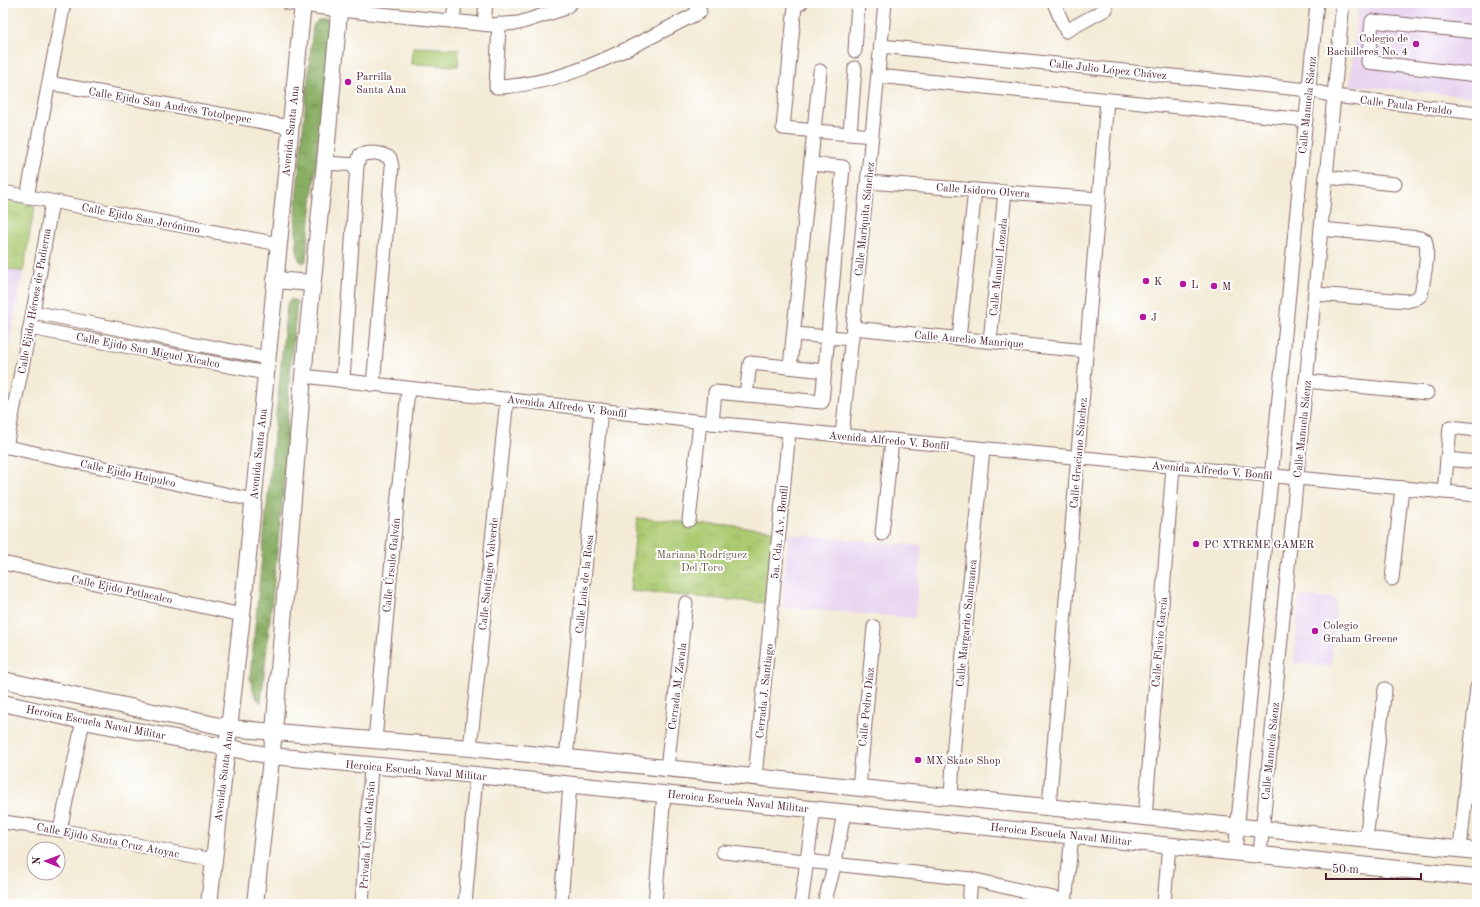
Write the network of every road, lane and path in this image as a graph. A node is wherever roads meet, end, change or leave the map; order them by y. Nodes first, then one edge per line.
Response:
1 (64, 3) edge
2 (455, 3) edge
3 (486, 3) edge
4 (571, 3) edge
5 (695, 3) edge
6 (800, 3) edge
7 (858, 3) edge
8 (885, 3) edge
9 (1054, 3) edge
10 (1105, 3) edge
11 (1317, 3) edge
12 (1343, 3) edge
13 (298, 4) edge
14 (339, 7) edge
15 (453, 21) junction
16 (484, 24) junction
17 (499, 24) junction
18 (1477, 32) edge
19 (881, 46) junction
20 (855, 52) dead end
21 (855, 68) dead end
22 (820, 71) dead end
23 (1477, 75) edge
24 (878, 76) junction
25 (49, 83) junction
26 (1309, 90) junction
27 (1334, 96) junction
28 (1107, 100) junction
29 (1477, 113) edge
30 (1306, 120) junction
31 (290, 127) junction
32 (814, 131) junction
33 (850, 134) junction
34 (872, 136) junction
35 (325, 163) junction
36 (811, 164) junction
37 (357, 165) junction
38 (1326, 178) junction
39 (868, 182) junction
40 (1395, 184) dead end
41 (975, 190) junction
42 (3, 192) edge
43 (1005, 192) junction
44 (27, 197) junction
45 (1098, 199) junction
46 (52, 202) junction
47 (1321, 229) junction
48 (279, 244) junction
49 (275, 280) junction
50 (312, 283) junction
51 (1315, 294) junction
52 (33, 312) junction
53 (30, 328) junction
54 (794, 334) junction
55 (852, 334) junction
56 (828, 337) junction
57 (959, 338) junction
58 (990, 341) junction
59 (1086, 351) junction
60 (267, 366) junction
61 (790, 367) junction
62 (824, 371) junction
63 (303, 376) junction
64 (343, 381) junction
65 (1306, 381) junction
66 (373, 385) junction
67 (408, 390) junction
68 (1427, 393) dead end
69 (746, 395) junction
70 (507, 399) junction
71 (600, 410) junction
72 (706, 423) junction
73 (1477, 430) edge
74 (789, 431) junction
75 (842, 436) junction
76 (892, 440) junction
77 (4, 447) edge
78 (983, 449) junction
79 (1077, 458) junction
80 (1447, 459) junction
81 (1477, 462) edge
82 (1173, 467) junction
83 (1271, 476) junction
84 (1297, 478) junction
85 (1402, 488) junction
86 (1444, 492) junction
87 (1477, 495) edge
88 (254, 500) junction
89 (689, 520) dead end
90 (882, 534) dead end
91 (3, 563) edge
92 (1392, 579) dead end
93 (686, 603) dead end
94 (772, 605) joint
95 (242, 615) junction
96 (874, 627) dead end
97 (3, 680) edge
98 (1477, 687) edge
99 (1385, 689) dead end
100 (3, 703) edge
101 (83, 721) junction
102 (229, 728) junction
103 (274, 732) junction
104 (375, 740) junction
105 (227, 748) junction
106 (470, 748) junction
107 (272, 756) junction
108 (566, 758) junction
109 (371, 766) junction
110 (667, 768) junction
111 (476, 775) junction
112 (755, 777) junction
113 (570, 784) junction
114 (860, 788) junction
115 (664, 794) junction
116 (951, 797) junction
117 (1049, 807) junction
118 (814, 808) junction
119 (844, 812) junction
120 (1145, 817) junction
121 (3, 822) edge
122 (1237, 826) junction
123 (1263, 829) junction
124 (60, 830) junction
125 (1072, 835) junction
126 (1366, 839) junction
127 (1168, 845) junction
128 (1460, 849) junction
129 (1477, 851) edge
130 (723, 852) dead end
131 (1235, 852) junction
132 (1260, 854) junction
133 (213, 860) junction
134 (806, 862) junction
135 (835, 863) junction
136 (1477, 877) edge
137 (971, 879) junction
138 (1065, 902) edge
139 (209, 904) edge
140 (255, 904) edge
141 (362, 904) edge
142 (465, 904) edge
143 (561, 904) edge
144 (655, 904) edge
145 (800, 904) edge
146 (824, 904) edge
147 (969, 904) edge
148 (1164, 904) edge

1 - 25 street
2 - 15 street
3 - 16 street
4 - 17 street
5 - 17 street
6 - 32 street
7 - 20 street
8 - 19 street, Calle Mariquita Sánchez
9 - 10 street
11 - 26 street, Calle Manuela Sáenz
12 - 27 street, Calle Manuela Sáenz
13 - 14 street
13 - 31 main road, Avenida Santa Ana
14 - 15 street
14 - 35 main road
15 - 16 street
16 - 17 street
18 - 23 street
19 - 24 street, Calle Mariquita Sánchez
19 - 26 street, Calle Julio López Chávez
21 - 33 street
22 - 32 street
24 - 28 street
24 - 34 street, Calle Mariquita Sánchez
25 - 31 street, Calle Ejido San Andrés Totolpepec
25 - 44 street
26 - 27 street, Calle Julio López Chávez
26 - 30 street, Calle Manuela Sáenz
27 - 29 street, Calle Paula Peraldo
27 - 38 street, Calle Manuela Sáenz
28 - 30 street
28 - 45 street, Calle Graciano Sánchez
30 - 83 street, Calle Manuela Sáenz
31 - 48 main road, Avenida Santa Ana
32 - 33 street
32 - 36 street
33 - 34 street
34 - 39 street, Calle Mariquita Sánchez
35 - 37 street
35 - 50 main road
36 - 54 street
36 - 56 street
37 - 64 street
37 - 66 street
38 - 40 street
38 - 47 street, Calle Manuela Sáenz
39 - 41 street, Calle Isidoro Olvera
39 - 55 street, Calle Mariquita Sánchez
41 - 43 street, Calle Isidoro Olvera
41 - 57 street
42 - 44 street, Calle Ejido San Jerónimo
43 - 45 street, Calle Isidoro Olvera
43 - 58 street, Calle Manuel Lozada
44 - 46 street, Calle Ejido San Jerónimo
45 - 59 street, Calle Graciano Sánchez
46 - 48 street, Calle Ejido San Jerónimo
46 - 52 street, Calle Ejido Héroes de Padierna
47 - 51 street, Calle Manuela Sáenz
47 - 51 street
48 - 49 main road, Avenida Santa Ana
49 - 50 main road
49 - 60 main road, Avenida Santa Ana
50 - 63 main road
51 - 65 street, Calle Manuela Sáenz
52 - 53 street, Calle Ejido Héroes de Padierna
52 - 60 street, Calle Ejido San Miguel Xicalco
53 - 60 street, Calle Ejido San Miguel Xicalco
53 - 77 street, Calle Ejido Héroes de Padierna
54 - 56 street, Calle Aurelio Manrique
54 - 61 street
55 - 56 street, Calle Aurelio Manrique
55 - 57 street, Calle Aurelio Manrique
55 - 75 street, Calle Mariquita Sánchez
56 - 62 street
57 - 58 street, Calle Aurelio Manrique
58 - 59 street, Calle Aurelio Manrique
59 - 79 street, Calle Graciano Sánchez
60 - 88 main road, Avenida Santa Ana
61 - 62 street
61 - 69 street
62 - 69 street
63 - 64 street, Avenida Alfredo V. Bonfil
63 - 103 main road
64 - 66 street, Avenida Alfredo V. Bonfil
65 - 68 street
65 - 84 street, Calle Manuela Sáenz
66 - 67 street, Avenida Alfredo V. Bonfil
67 - 70 street, Avenida Alfredo V. Bonfil
67 - 104 street, Calle Úrsulo Galván
69 - 72 street
70 - 71 street, Avenida Alfredo V. Bonfil
70 - 106 street, Calle Santiago Valverde
71 - 72 street, Avenida Alfredo V. Bonfil
71 - 108 street, Calle Luis de la Rosa
72 - 74 street, Avenida Alfredo V. Bonfil
72 - 89 street
73 - 80 street
74 - 75 street, Avenida Alfredo V. Bonfil
74 - 94 street, 5a. Cda. A.v. Bonfil
75 - 76 street, Avenida Alfredo V. Bonfil
76 - 78 street, Avenida Alfredo V. Bonfil
76 - 90 street
77 - 88 street, Calle Ejido Huipulco
78 - 79 street, Avenida Alfredo V. Bonfil
78 - 116 street, Calle Margarito Salamanca
79 - 82 street, Avenida Alfredo V. Bonfil
79 - 117 street, Calle Graciano Sánchez
80 - 81 street
80 - 86 street
82 - 83 street, Avenida Alfredo V. Bonfil
82 - 120 street, Calle Flavio García
83 - 84 street, Avenida Alfredo V. Bonfil
83 - 122 street, Calle Manuela Sáenz
84 - 85 street, Avenida Alfredo V. Bonfil
84 - 123 street, Calle Manuela Sáenz
85 - 86 street, Avenida Alfredo V. Bonfil
85 - 92 street
86 - 87 street, Avenida Alfredo V. Bonfil
88 - 95 main road, Avenida Santa Ana
91 - 95 street, Calle Ejido Petlacalco
93 - 110 street, Cerrada M. Zavala
94 - 112 street, Cerrada J. Santiago
95 - 102 main road, Avenida Santa Ana
96 - 114 street, Calle Pedro Díaz
97 - 102 main road, Heroica Escuela Naval Militar
98 - 128 street
99 - 126 street
100 - 101 main road, Heroica Escuela Naval Militar
101 - 105 main road, Heroica Escuela Naval Militar
101 - 124 street
102 - 103 main road, Heroica Escuela Naval Militar
102 - 105 main road, Avenida Santa Ana
103 - 104 main road, Heroica Escuela Naval Militar
103 - 107 main road
104 - 106 main road, Heroica Escuela Naval Militar
105 - 107 main road, Heroica Escuela Naval Militar
105 - 133 main road, Avenida Santa Ana
106 - 108 main road, Heroica Escuela Naval Militar
107 - 109 main road, Heroica Escuela Naval Militar
107 - 140 main road
108 - 110 main road, Heroica Escuela Naval Militar
109 - 111 main road, Heroica Escuela Naval Militar
109 - 141 street, Privada Úrsulo Galván
110 - 112 main road, Heroica Escuela Naval Militar
111 - 113 main road, Heroica Escuela Naval Militar
111 - 142 street
112 - 114 main road, Heroica Escuela Naval Militar
113 - 115 main road, Heroica Escuela Naval Militar
113 - 143 street
114 - 116 main road, Heroica Escuela Naval Militar
115 - 118 main road, Heroica Escuela Naval Militar
115 - 144 street
116 - 117 main road, Heroica Escuela Naval Militar
117 - 120 main road, Heroica Escuela Naval Militar
118 - 119 main road, Heroica Escuela Naval Militar
118 - 134 street
119 - 125 main road, Heroica Escuela Naval Militar
119 - 135 street
120 - 122 main road, Heroica Escuela Naval Militar
121 - 124 street, Calle Ejido Santa Cruz Atoyac
122 - 123 main road, Heroica Escuela Naval Militar
122 - 131 street, Calle Manuela Sáenz
123 - 126 main road, Heroica Escuela Naval Militar
123 - 132 street, Calle Manuela Sáenz
124 - 133 street, Calle Ejido Santa Cruz Atoyac
125 - 127 main road, Heroica Escuela Naval Militar
125 - 138 street
126 - 128 main road, Heroica Escuela Naval Militar
127 - 131 main road, Heroica Escuela Naval Militar
127 - 148 street
128 - 129 main road, Heroica Escuela Naval Militar
130 - 134 street
131 - 132 main road, Heroica Escuela Naval Militar
132 - 136 main road, Heroica Escuela Naval Militar
133 - 139 main road, Avenida Santa Ana
134 - 135 street
134 - 145 street
135 - 137 street
135 - 146 street
137 - 138 street
137 - 147 street

